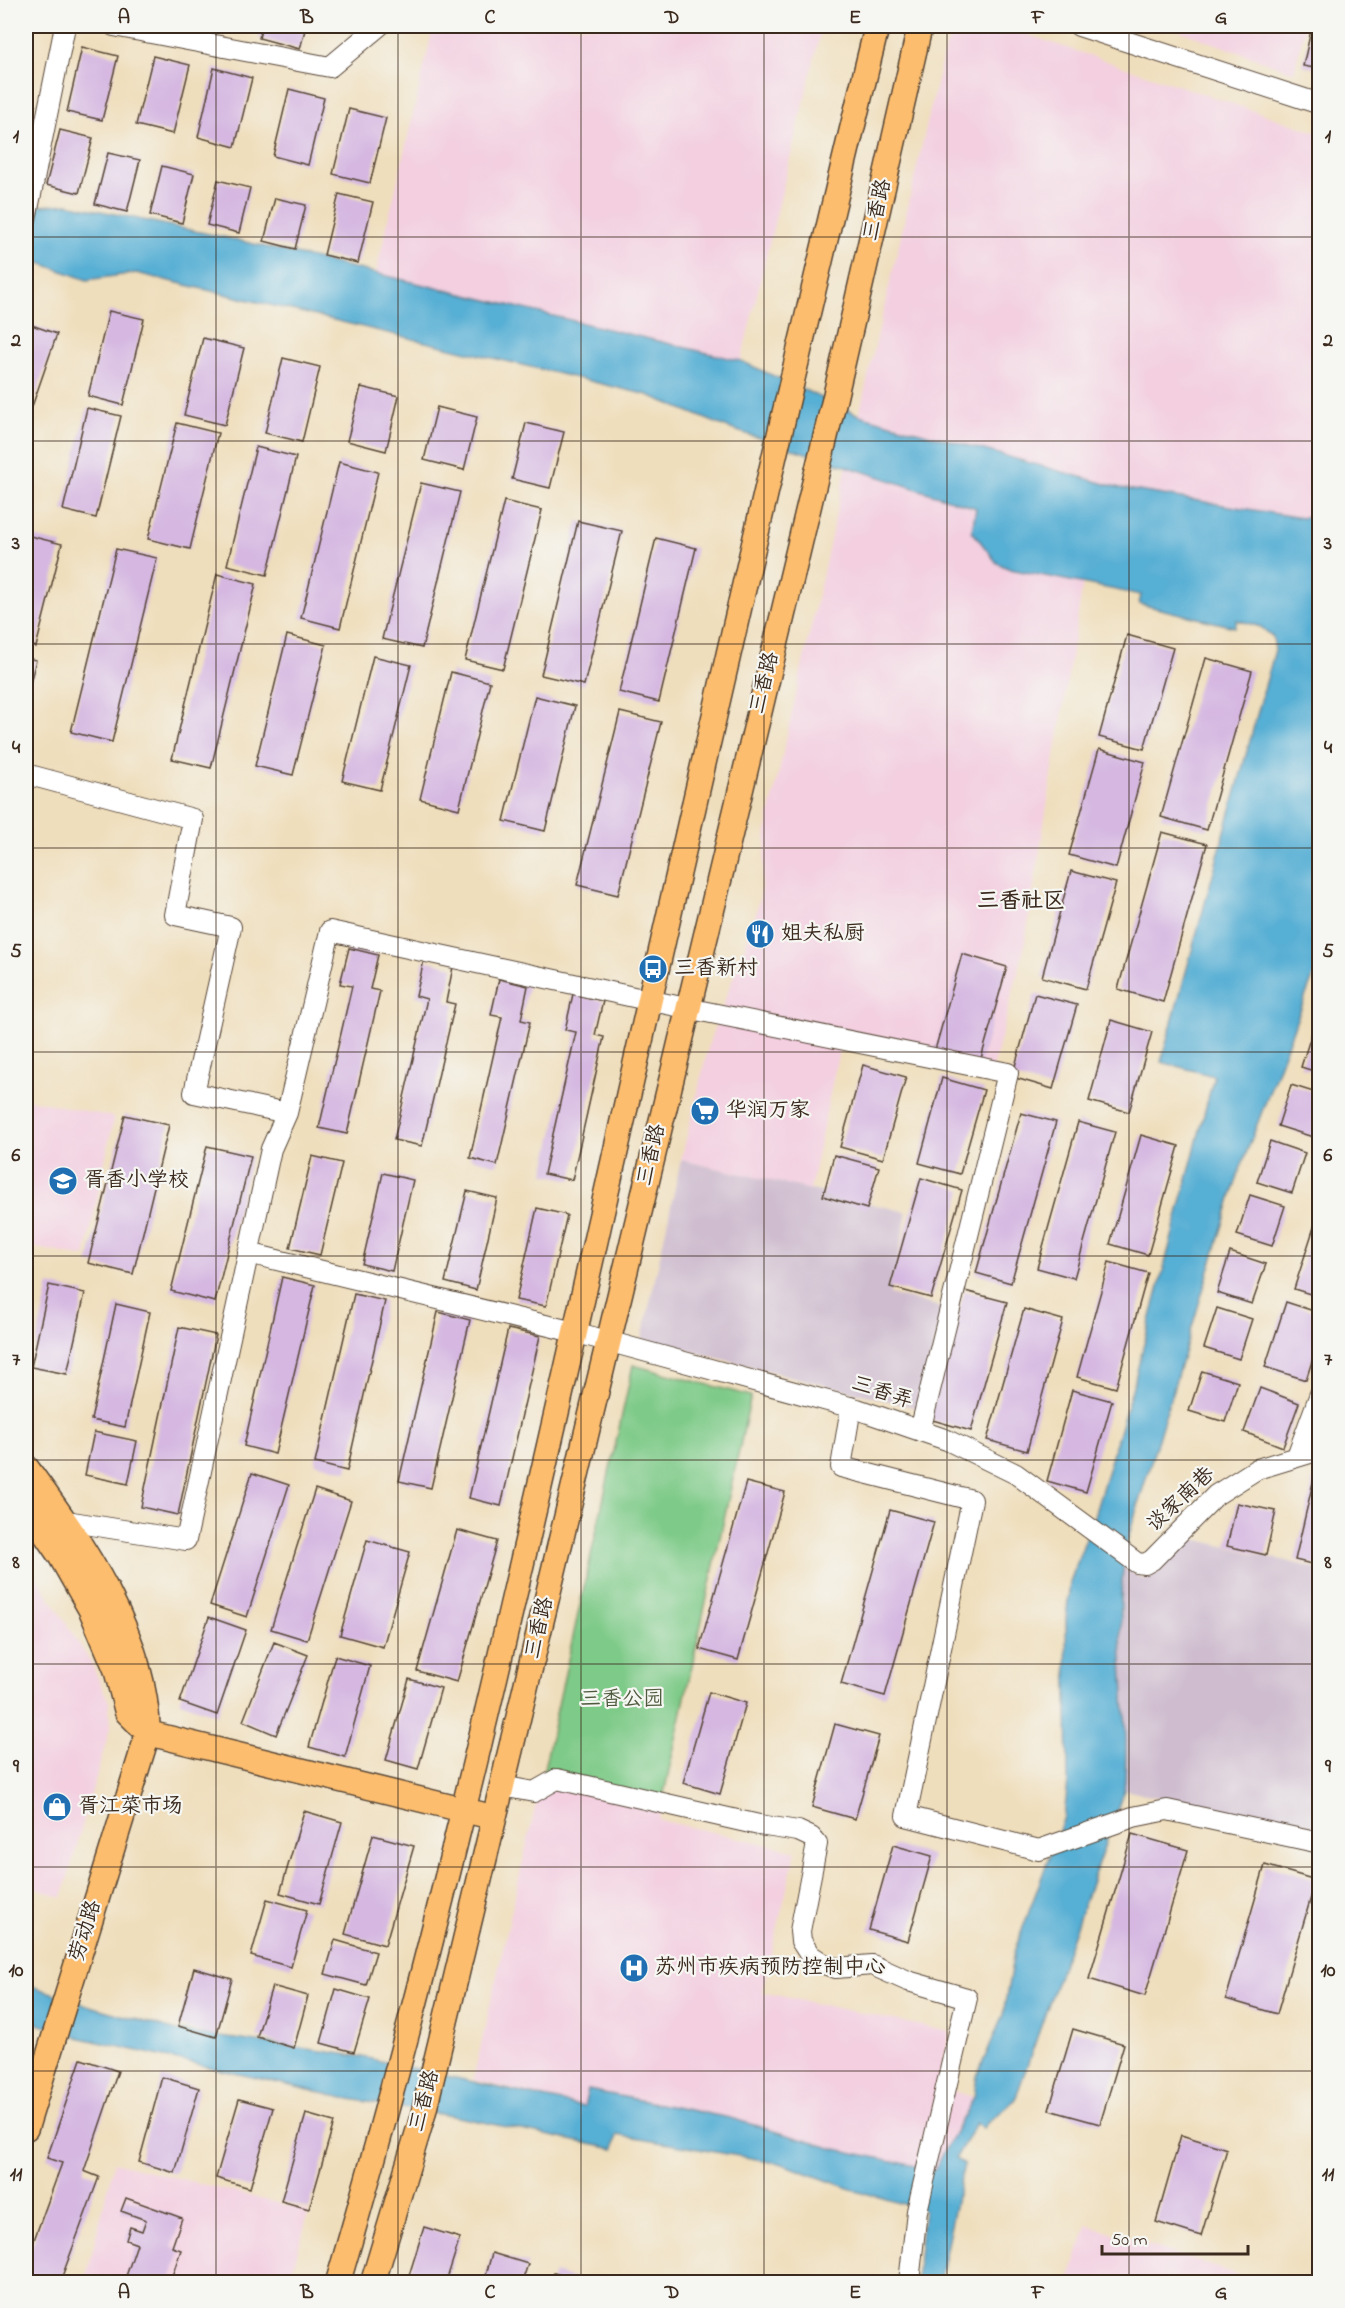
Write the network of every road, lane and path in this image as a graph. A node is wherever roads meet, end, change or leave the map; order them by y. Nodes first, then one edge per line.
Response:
1 (64, 26) edge
2 (114, 26) edge
3 (379, 26) edge
4 (877, 26) edge
5 (920, 26) edge
6 (1079, 26) edge
7 (1320, 104) edge
8 (26, 219) edge
9 (26, 774) edge
10 (652, 1001) junction
11 (687, 1007) junction
12 (287, 1113) junction
13 (248, 1253) junction
14 (574, 1332) junction
15 (608, 1343) junction
16 (1320, 1394) edge
17 (851, 1407) junction
18 (920, 1431) junction
19 (1320, 1450) edge
20 (1297, 1456) junction
21 (26, 1467) edge
22 (26, 1506) edge
23 (66, 1521) junction
24 (1141, 1564) joint
25 (147, 1733) junction
26 (502, 1786) junction
27 (465, 1810) junction
28 (495, 1817) junction
29 (1320, 1843) edge
30 (26, 2128) edge
31 (338, 2283) edge
32 (373, 2283) edge
33 (909, 2283) edge

1 - 8 street
2 - 3 street
4 - 10 main road, 三香路
5 - 11 main road, 三香路
6 - 7 street
9 - 12 street
10 - 11 street
10 - 12 street
10 - 14 main road, 三香路
11 - 15 main road, 三香路
11 - 18 street
12 - 13 street
13 - 14 street, 三香弄
13 - 23 street
14 - 15 street, 三香弄
14 - 27 main road, 三香路
15 - 17 street, 三香弄
15 - 26 main road, 三香路
16 - 20 street
17 - 18 street, 三香弄
17 - 29 street
18 - 24 street, 三香弄
19 - 20 street, 谈家南巷
20 - 24 street, 谈家南巷
21 - 23 main road, 劳动路
22 - 25 main road
23 - 25 main road, 劳动路
25 - 27 main road
25 - 30 main road, 劳动路
26 - 28 main road, 三香路
26 - 33 street
27 - 28 main road
27 - 31 main road, 三香路
28 - 32 main road, 三香路

